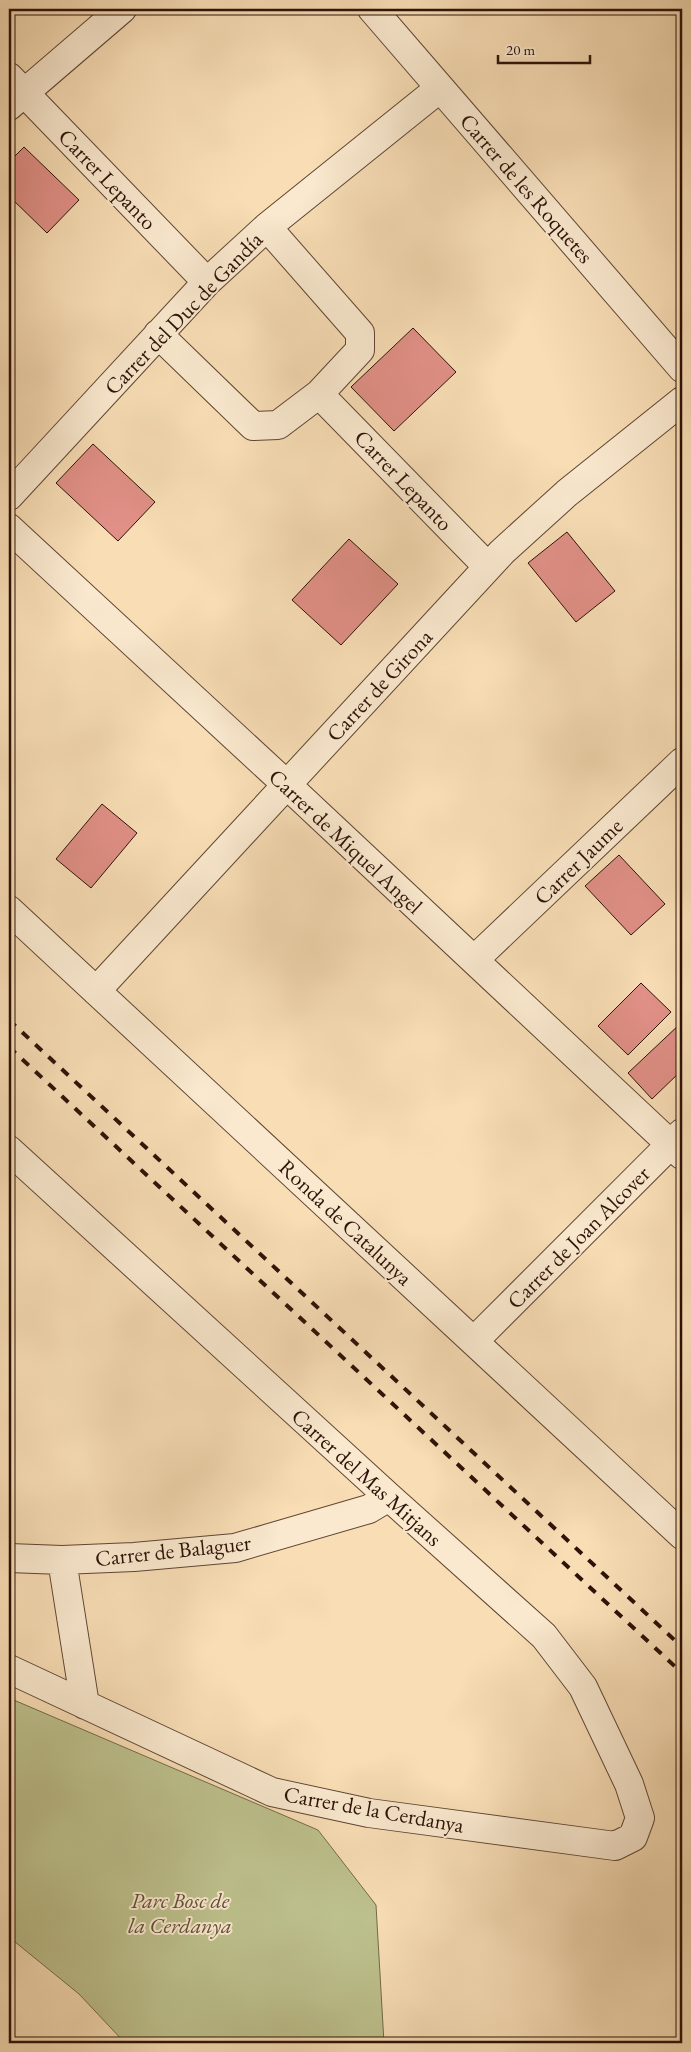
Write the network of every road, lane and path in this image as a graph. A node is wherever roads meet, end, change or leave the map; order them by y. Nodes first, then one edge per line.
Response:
1 (122, 9) edge
2 (372, 9) edge
3 (440, 88) junction
4 (14, 92) edge
5 (266, 227) junction
6 (207, 282) junction
7 (158, 334) junction
8 (682, 368) edge
9 (320, 394) junction
10 (682, 401) edge
11 (9, 496) edge
12 (9, 528) edge
13 (488, 566) junction
14 (682, 762) edge
15 (287, 785) junction
16 (9, 910) edge
17 (474, 960) junction
18 (96, 991) junction
19 (678, 1144) edge
20 (12, 1157) edge
21 (474, 1341) junction
22 (389, 1497) junction
23 (682, 1535) edge
24 (9, 1558) edge
25 (62, 1560) junction
26 (9, 1669) edge
27 (85, 1705) junction
28 (616, 1846) joint

1 - 4 street
2 - 3 street, Carrer de les Roquetes
3 - 5 street, Carrer del Duc de Gandía
3 - 8 street, Carrer de les Roquetes
4 - 6 street, Carrer Lepanto
5 - 6 street, Carrer del Duc de Gandía
5 - 9 street
6 - 7 street, Carrer del Duc de Gandía
7 - 9 street
7 - 11 street, Carrer del Duc de Gandía
9 - 13 street, Carrer Lepanto
10 - 13 street, Carrer de Girona
12 - 15 street, Carrer de Miquel Angel
13 - 15 street, Carrer de Girona
14 - 17 street, Carrer Jaume
15 - 17 street, Carrer de Miquel Angel
15 - 18 street, Carrer de Girona
16 - 18 street, Ronda de Catalunya
17 - 19 street, Carrer de Miquel Angel
18 - 21 street, Ronda de Catalunya
19 - 21 street, Carrer de Joan Alcover
20 - 22 street, Carrer del Mas Mitjans
21 - 23 street, Ronda de Catalunya
22 - 25 street, Carrer de Balaguer
22 - 28 street, Carrer del Mas Mitjans
24 - 25 street, Carrer de Balaguer
25 - 27 street
26 - 27 street, Carrer de la Cerdanya
27 - 28 street, Carrer de la Cerdanya

